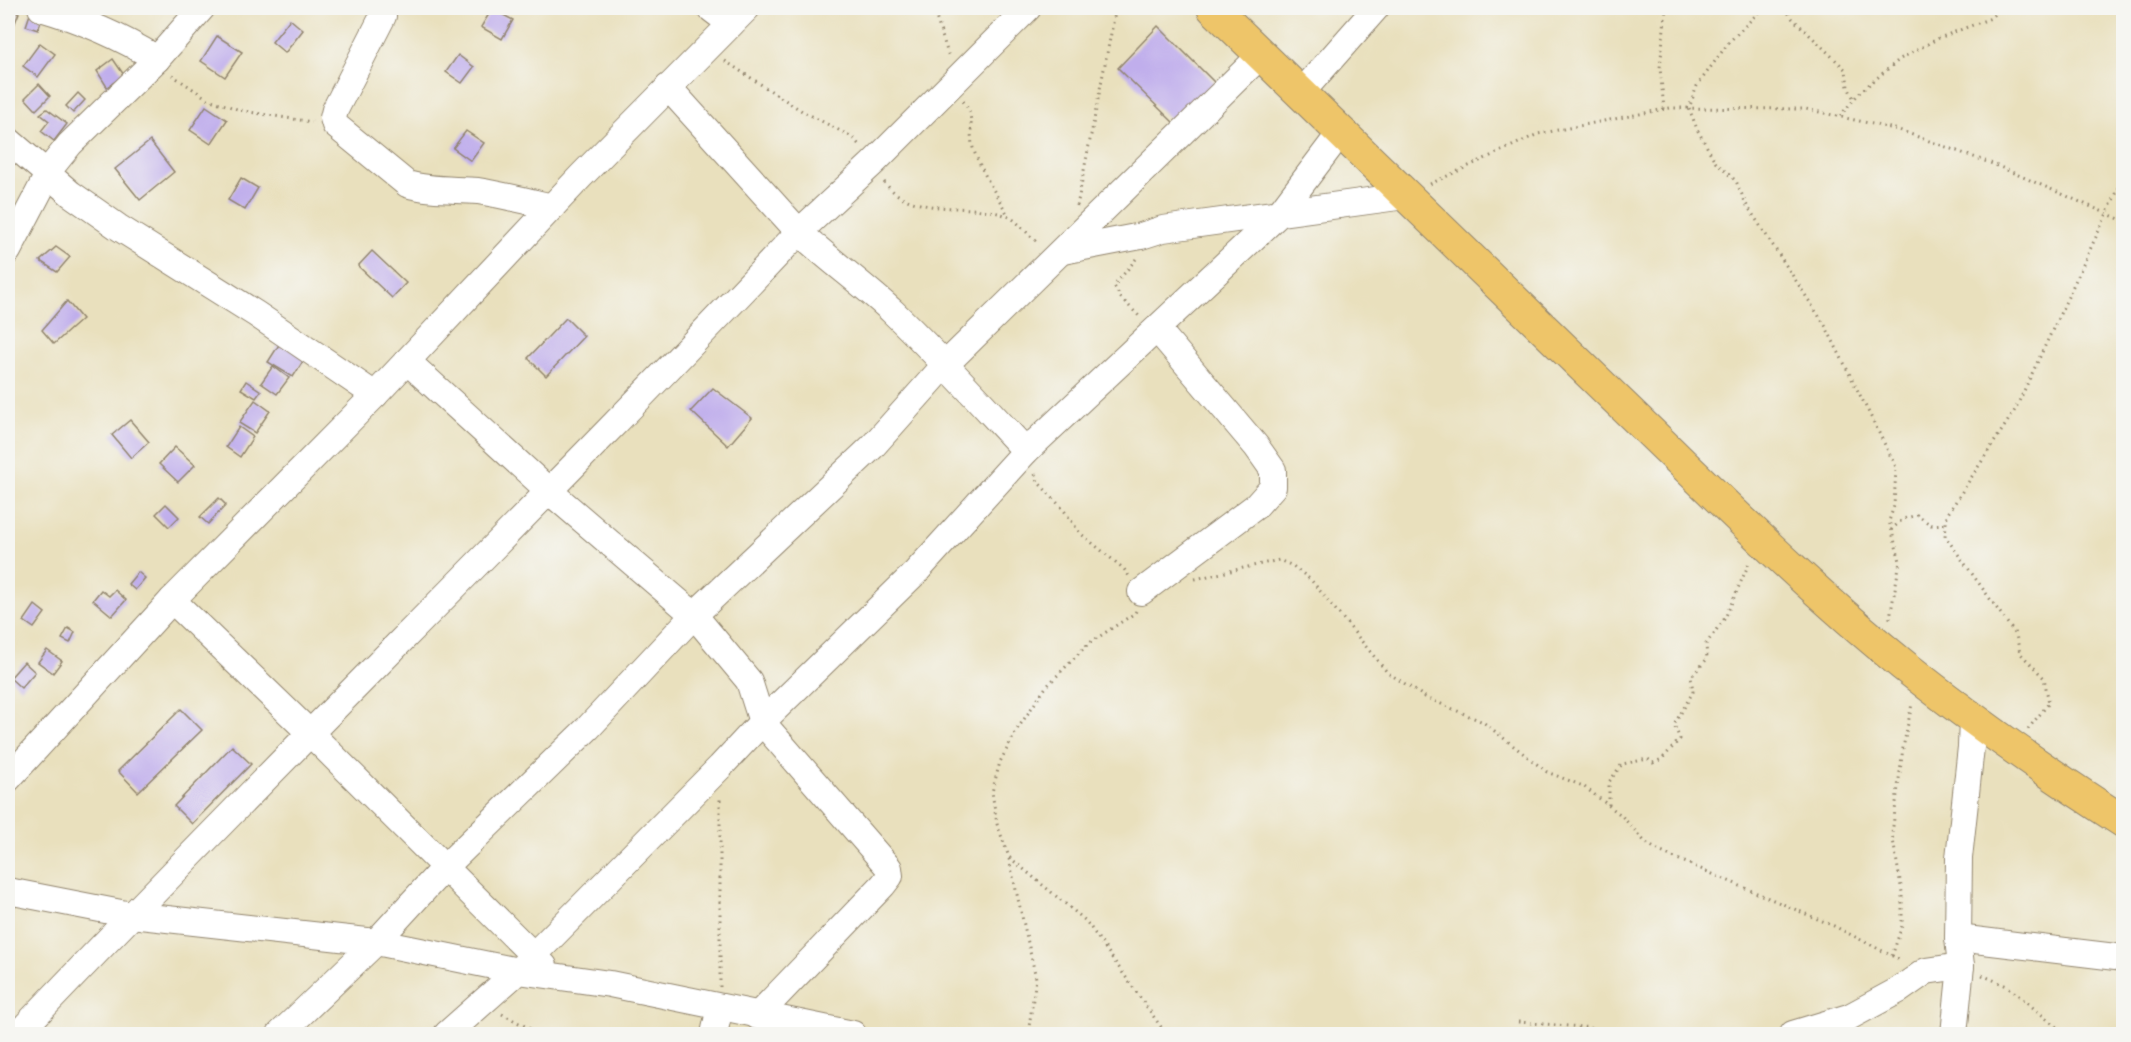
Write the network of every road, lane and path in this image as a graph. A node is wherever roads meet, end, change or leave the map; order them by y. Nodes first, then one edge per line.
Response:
1 (41, 8) edge
2 (202, 8) edge
3 (381, 8) edge
4 (710, 8) edge
5 (933, 8) edge
6 (1028, 8) edge
7 (1116, 8) edge
8 (1213, 8) edge
9 (1376, 8) edge
10 (1666, 8) edge
11 (1763, 8) edge
12 (1785, 8) edge
13 (2000, 8) edge
14 (739, 16) edge
15 (1262, 55) junction
16 (157, 58) junction
17 (961, 76) junction
18 (668, 87) junction
19 (1301, 93) junction
20 (1854, 99) junction
21 (1689, 108) junction
22 (1664, 109) junction
23 (1840, 117) junction
24 (334, 125) junction
25 (1341, 132) junction
26 (8, 140) edge
27 (48, 175) junction
28 (2124, 177) edge
29 (1405, 196) junction
30 (552, 207) junction
31 (2106, 213) junction
32 (1279, 214) junction
33 (1008, 216) dead end
34 (2124, 221) edge
35 (799, 232) junction
36 (1066, 247) junction
37 (8, 251) edge
38 (1139, 255) dead end
39 (1157, 328) junction
40 (407, 361) junction
41 (946, 364) junction
42 (375, 395) junction
43 (1026, 450) junction
44 (549, 491) junction
45 (1946, 524) junction
46 (1891, 530) junction
47 (1760, 537) junction
48 (1187, 581) dead end
49 (1141, 592) junction
50 (172, 600) junction
51 (694, 615) junction
52 (1883, 648) junction
53 (1917, 675) junction
54 (749, 681) junction
55 (796, 691) junction
56 (1972, 717) junction
57 (762, 722) junction
58 (311, 734) junction
59 (2014, 748) junction
60 (720, 767) junction
61 (8, 778) edge
62 (1609, 806) junction
63 (2124, 822) edge
64 (1009, 857) junction
65 (444, 868) junction
66 (8, 891) edge
67 (131, 915) junction
68 (1958, 938) junction
69 (376, 942) junction
70 (1892, 956) junction
71 (2124, 958) edge
72 (525, 963) junction
73 (1961, 966) junction
74 (1926, 971) junction
75 (482, 1004) junction
76 (720, 1006) junction
77 (757, 1016) junction
78 (1518, 1022) dead end
79 (18, 1035) edge
80 (280, 1035) edge
81 (447, 1035) edge
82 (540, 1035) edge
83 (714, 1035) edge
84 (854, 1035) edge
85 (1029, 1035) edge
86 (1166, 1035) edge
87 (1614, 1035) edge
88 (1793, 1035) edge
89 (1954, 1035) edge
90 (2065, 1035) edge

1 - 16 street
2 - 16 street
3 - 24 street
4 - 14 street
5 - 17 path
6 - 17 street
7 - 36 path
8 - 15 main road
9 - 19 street
10 - 22 path
11 - 21 path
12 - 20 path
13 - 20 path
14 - 18 street
15 - 19 main road
15 - 36 street
16 - 24 path
16 - 27 street
17 - 33 path
17 - 35 street
18 - 30 street
18 - 35 street
19 - 25 main road
20 - 23 path
21 - 22 path
21 - 23 path
21 - 46 path
22 - 29 path
23 - 31 path
24 - 30 street
25 - 29 main road
25 - 32 street
26 - 27 street
27 - 37 street
27 - 42 street
28 - 31 path
29 - 32 street
29 - 47 main road
30 - 40 street
31 - 34 path
31 - 45 path
32 - 36 street
32 - 39 street
35 - 41 street
35 - 44 street
36 - 41 street
38 - 39 path
39 - 43 street
39 - 49 street
40 - 42 street
40 - 44 street
41 - 43 street
41 - 51 street
42 - 50 street
43 - 49 path
43 - 55 street
44 - 51 street
44 - 58 street
45 - 46 path
45 - 59 path
46 - 52 path
47 - 52 main road
47 - 62 path
48 - 62 path
49 - 64 path
50 - 58 street
50 - 61 street
51 - 54 street
51 - 65 street
52 - 53 main road
53 - 56 main road
53 - 70 path
54 - 55 street
54 - 57 street
55 - 57 street
56 - 59 main road
56 - 68 street
57 - 60 street
57 - 77 street
58 - 65 street
58 - 67 street
59 - 63 main road
60 - 72 street
60 - 76 path
62 - 70 path
64 - 85 path
64 - 86 path
65 - 69 street
65 - 72 street
66 - 67 street
67 - 69 street
67 - 79 street
68 - 71 street
68 - 73 street
69 - 72 street
69 - 80 street
70 - 74 path
72 - 75 street
72 - 76 street
73 - 74 street
73 - 89 street
73 - 90 path
74 - 88 street
75 - 81 street
75 - 82 path
76 - 77 street
76 - 83 street
77 - 84 street
78 - 87 path

